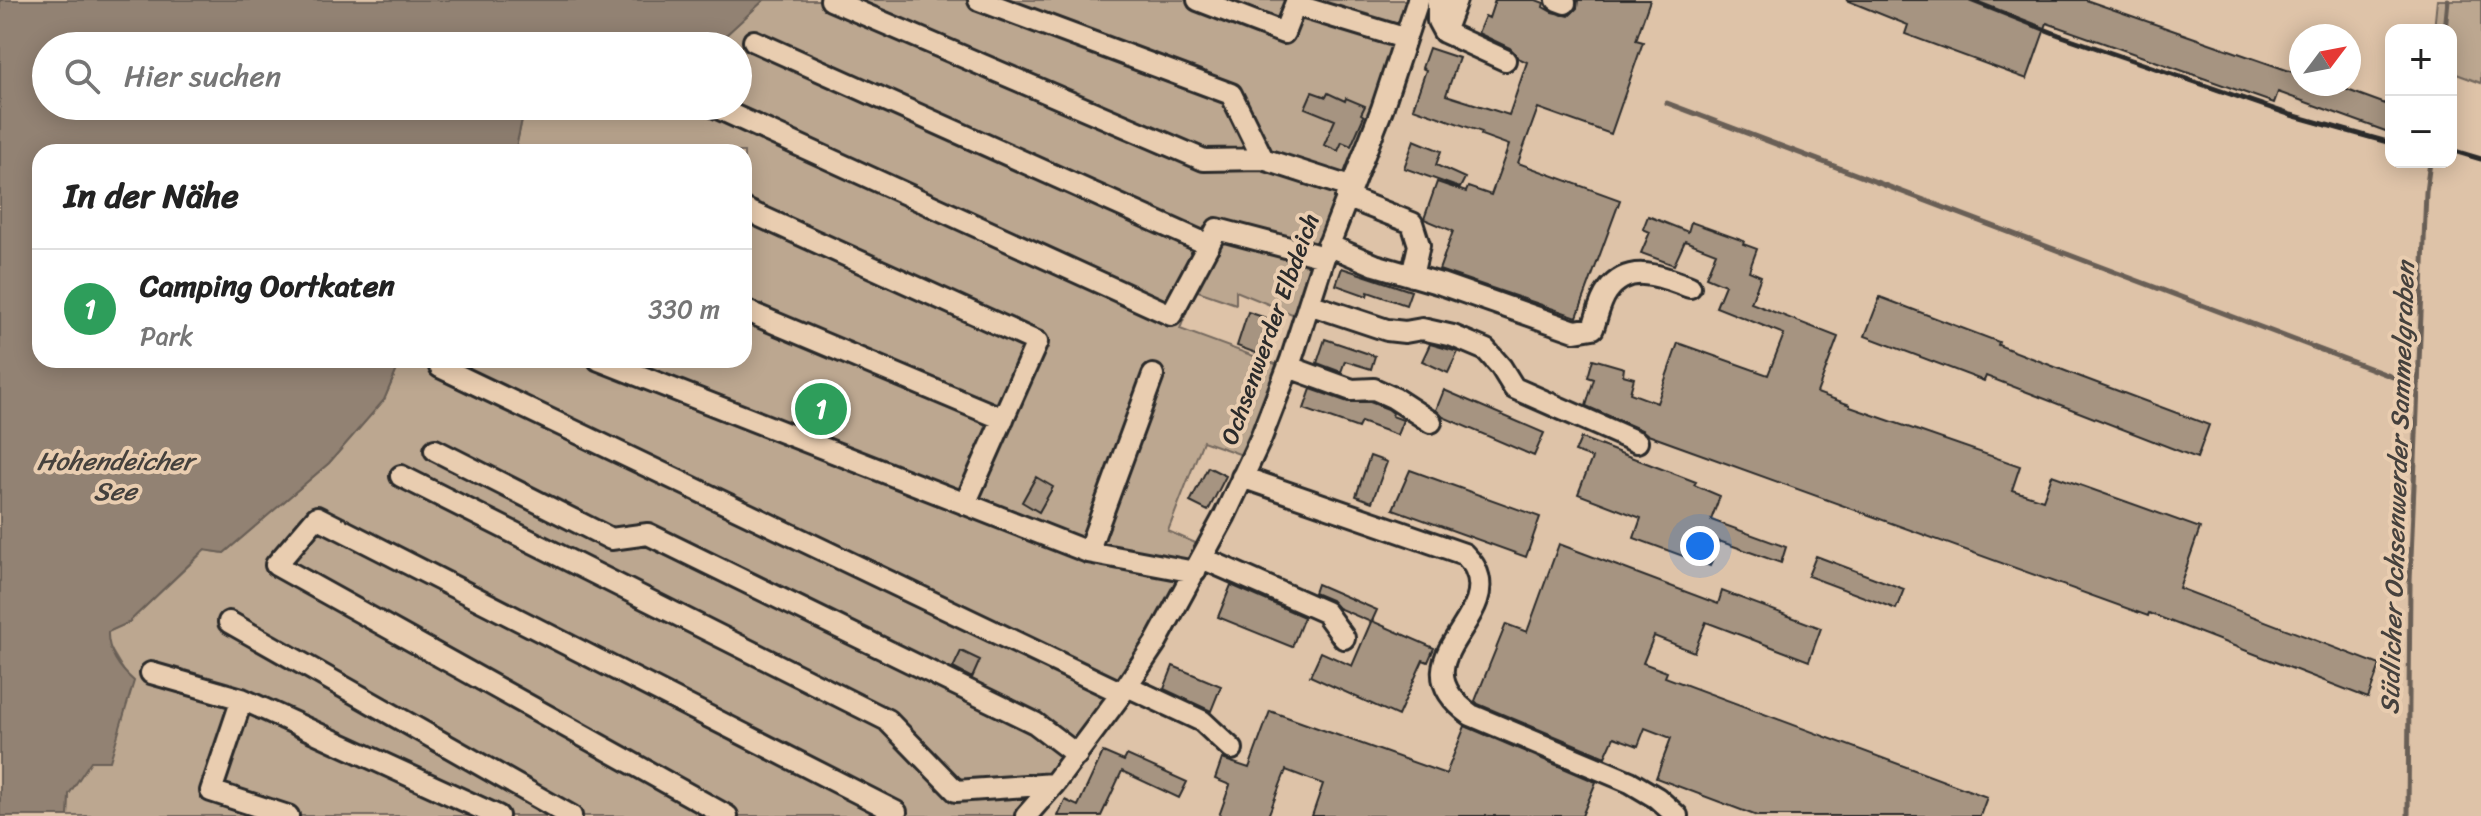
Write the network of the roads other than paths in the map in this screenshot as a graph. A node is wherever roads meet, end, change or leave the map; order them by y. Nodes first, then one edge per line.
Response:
1 (831, 0) edge
2 (979, 0) edge
3 (1198, 0) edge
4 (1418, 0) edge
5 (1438, 0) edge
6 (1456, 0) edge
7 (1296, 2) edge
8 (1444, 32) junction
9 (1404, 38) junction
10 (754, 41) dead end
11 (1505, 60) dead end
12 (744, 120) edge
13 (1263, 159) junction
14 (1348, 192) junction
15 (752, 213) edge
16 (1209, 245) junction
17 (1326, 251) junction
18 (1412, 276) junction
19 (1690, 287) dead end
20 (1309, 304) junction
21 (752, 313) edge
22 (1289, 367) junction
23 (442, 368) edge
24 (619, 368) edge
25 (1153, 375) dead end
26 (1003, 419) junction
27 (1431, 422) dead end
28 (1637, 442) dead end
29 (435, 450) dead end
30 (401, 476) dead end
31 (1242, 477) junction
32 (965, 504) junction
33 (1088, 552) junction
34 (1199, 565) junction
35 (229, 622) dead end
36 (1344, 638) dead end
37 (151, 673) dead end
38 (1125, 690) junction
39 (242, 699) junction
40 (1232, 749) dead end
41 (1077, 755) junction
42 (1054, 784) junction
43 (288, 816) edge
44 (498, 816) edge
45 (571, 816) edge
46 (727, 816) edge
47 (895, 816) edge
48 (1026, 816) edge
49 (1677, 816) edge

1 - 13 street
2 - 13 street
3 - 7 street
4 - 9 street, Ochsenwerder Elbdeich
5 - 8 street
6 - 8 street
7 - 9 street
8 - 11 street
9 - 14 street, Ochsenwerder Elbdeich
10 - 16 street
12 - 16 street
13 - 14 street
14 - 17 street, Ochsenwerder Elbdeich
14 - 18 street
15 - 26 street
16 - 17 street
17 - 18 street
17 - 20 street, Ochsenwerder Elbdeich
18 - 19 street
20 - 22 street, Ochsenwerder Elbdeich
20 - 28 street
21 - 26 street
22 - 27 street
22 - 31 street, Ochsenwerder Elbdeich
23 - 38 street
24 - 32 street
25 - 33 street
26 - 32 street
29 - 41 street
30 - 42 street
31 - 34 street, Ochsenwerder Elbdeich
31 - 49 street
32 - 33 street
33 - 34 street
34 - 36 street
34 - 38 street, Ochsenwerder Elbdeich
35 - 45 street
37 - 39 street
38 - 40 street
38 - 41 street, Ochsenwerder Elbdeich
39 - 43 street
39 - 44 street
41 - 42 street, Ochsenwerder Elbdeich
42 - 48 street, Ochsenwerder Elbdeich
46 - 47 street

